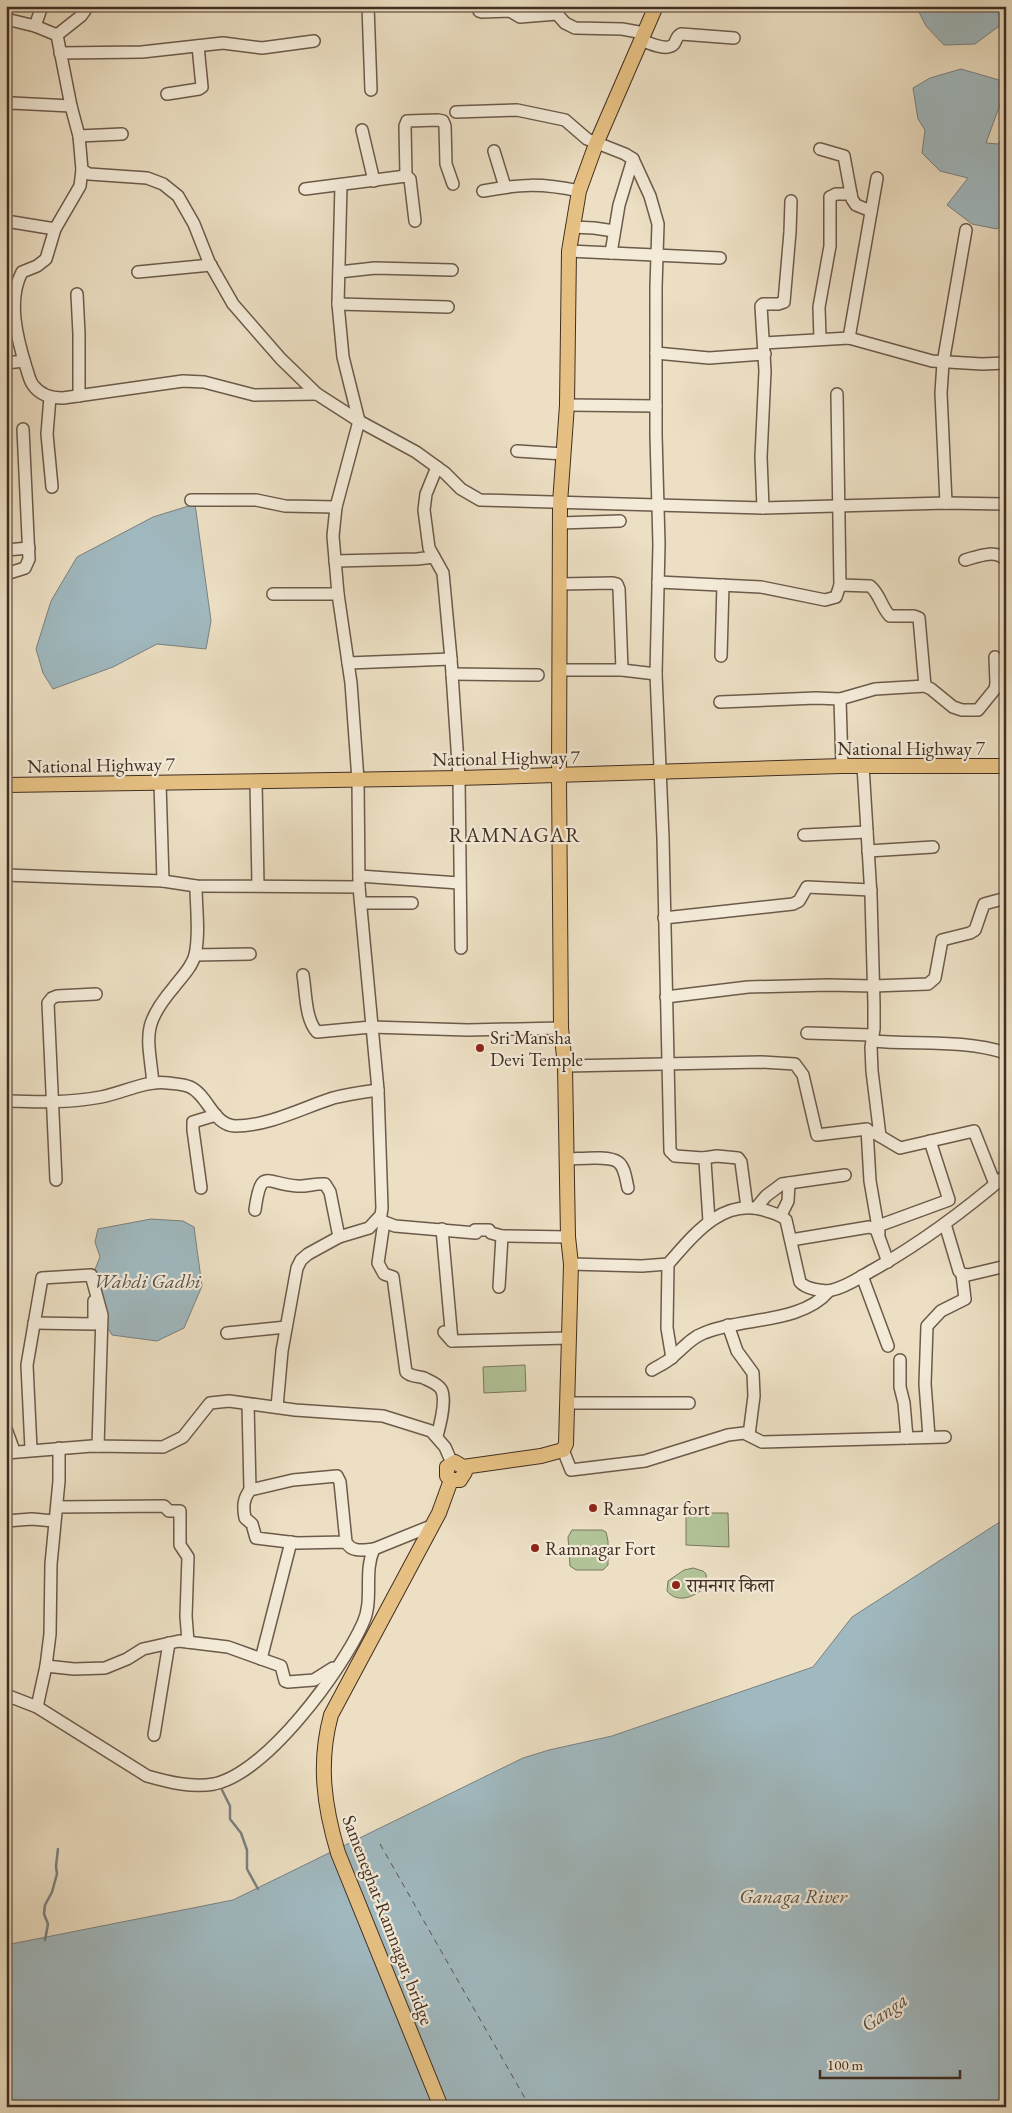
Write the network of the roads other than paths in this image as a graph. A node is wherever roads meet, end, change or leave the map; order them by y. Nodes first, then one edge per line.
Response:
1 (42, 6) edge
2 (88, 6) edge
3 (368, 6) edge
4 (478, 6) edge
5 (656, 6) edge
6 (514, 10) edge
7 (6, 19) edge
8 (35, 26) junction
9 (57, 35) junction
10 (643, 37) junction
11 (734, 38) dead end
12 (314, 41) dead end
13 (198, 46) junction
14 (60, 53) junction
15 (371, 90) dead end
16 (167, 94) dead end
17 (6, 105) edge
18 (71, 106) junction
19 (456, 112) dead end
20 (362, 130) dead end
21 (122, 134) dead end
22 (79, 136) junction
23 (596, 144) junction
24 (820, 149) dead end
25 (494, 151) dead end
26 (633, 159) junction
27 (82, 170) junction
28 (406, 176) junction
29 (877, 178) dead end
30 (374, 181) junction
31 (454, 184) dead end
32 (341, 185) junction
33 (505, 187) junction
34 (304, 189) dead end
35 (483, 191) dead end
36 (579, 191) junction
37 (850, 194) junction
38 (790, 201) dead end
39 (871, 212) junction
40 (6, 221) edge
41 (415, 221) dead end
42 (572, 228) junction
43 (54, 229) junction
44 (966, 230) dead end
45 (614, 231) junction
46 (569, 251) junction
47 (611, 253) junction
48 (658, 256) junction
49 (720, 258) dead end
50 (211, 264) junction
51 (452, 270) dead end
52 (138, 272) dead end
53 (339, 272) junction
54 (77, 294) dead end
55 (338, 304) junction
56 (448, 308) dead end
57 (11, 310) edge
58 (849, 338) junction
59 (820, 339) junction
60 (764, 348) junction
61 (656, 353) junction
62 (24, 361) junction
63 (6, 363) edge
64 (943, 363) junction
65 (1006, 363) edge
66 (317, 394) junction
67 (836, 394) dead end
68 (79, 396) junction
69 (50, 397) junction
70 (568, 405) junction
71 (656, 406) junction
72 (359, 421) junction
73 (23, 429) dead end
74 (517, 451) dead end
75 (564, 454) junction
76 (437, 467) junction
77 (52, 486) dead end
78 (190, 500) dead end
79 (560, 503) junction
80 (946, 503) junction
81 (1006, 504) edge
82 (659, 505) junction
83 (839, 506) junction
84 (336, 507) junction
85 (763, 508) junction
86 (620, 521) dead end
87 (560, 523) junction
88 (29, 548) junction
89 (6, 550) edge
90 (434, 557) junction
91 (965, 560) dead end
92 (1006, 560) edge
93 (335, 561) junction
94 (6, 574) edge
95 (658, 582) junction
96 (560, 584) junction
97 (723, 584) junction
98 (840, 585) junction
99 (274, 594) dead end
100 (338, 594) junction
101 (721, 656) dead end
102 (995, 657) dead end
103 (451, 659) junction
104 (348, 663) junction
105 (560, 670) junction
106 (622, 670) junction
107 (452, 674) junction
108 (656, 674) junction
109 (538, 675) dead end
110 (925, 686) junction
111 (840, 699) junction
112 (720, 702) dead end
113 (842, 766) junction
114 (863, 766) junction
115 (1006, 766) edge
116 (660, 772) junction
117 (559, 776) junction
118 (459, 778) junction
119 (358, 780) junction
120 (256, 782) junction
121 (160, 783) junction
122 (6, 785) edge
123 (867, 832) junction
124 (804, 835) dead end
125 (933, 847) dead end
126 (868, 851) junction
127 (6, 875) edge
128 (163, 881) junction
129 (359, 881) junction
130 (459, 884) junction
131 (258, 885) junction
132 (196, 886) junction
133 (871, 890) junction
134 (1006, 898) edge
135 (361, 903) junction
136 (412, 903) dead end
137 (664, 918) junction
138 (460, 948) dead end
139 (250, 954) dead end
140 (195, 955) junction
141 (303, 975) dead end
142 (873, 986) junction
143 (96, 994) dead end
144 (666, 997) junction
145 (371, 1027) junction
146 (561, 1028) junction
147 (807, 1033) dead end
148 (872, 1038) junction
149 (1006, 1053) edge
150 (667, 1064) junction
151 (565, 1066) junction
152 (153, 1083) junction
153 (378, 1090) junction
154 (6, 1101) edge
155 (54, 1102) junction
156 (216, 1115) junction
157 (867, 1128) junction
158 (880, 1136) junction
159 (930, 1141) junction
160 (703, 1158) junction
161 (567, 1159) junction
162 (845, 1175) dead end
163 (1006, 1175) edge
164 (56, 1180) dead end
165 (789, 1183) junction
166 (995, 1184) junction
167 (201, 1188) dead end
168 (628, 1188) dead end
169 (752, 1208) junction
170 (255, 1210) dead end
171 (781, 1215) junction
172 (381, 1220) junction
173 (709, 1221) junction
174 (945, 1224) junction
175 (442, 1229) junction
176 (878, 1230) junction
177 (502, 1236) junction
178 (339, 1237) junction
179 (568, 1237) junction
180 (791, 1240) junction
181 (888, 1262) junction
182 (571, 1264) junction
183 (668, 1264) junction
184 (1006, 1266) edge
185 (962, 1274) junction
186 (862, 1276) junction
187 (94, 1286) junction
188 (499, 1287) dead end
189 (829, 1291) junction
190 (34, 1323) junction
191 (728, 1325) junction
192 (286, 1327) junction
193 (444, 1332) dead end
194 (227, 1333) dead end
195 (568, 1338) junction
196 (452, 1341) junction
197 (888, 1346) dead end
198 (672, 1358) junction
199 (900, 1360) dead end
200 (652, 1370) dead end
201 (567, 1403) junction
202 (689, 1403) dead end
203 (248, 1404) junction
204 (276, 1407) junction
205 (6, 1429) edge
206 (750, 1435) junction
207 (437, 1436) junction
208 (929, 1437) junction
209 (945, 1437) dead end
210 (907, 1438) junction
211 (98, 1446) junction
212 (59, 1448) junction
213 (31, 1449) junction
214 (563, 1450) junction
215 (10, 1452) edge
216 (458, 1465) junction
217 (250, 1490) junction
218 (57, 1507) junction
219 (6, 1521) edge
220 (54, 1521) junction
221 (431, 1526) junction
222 (291, 1542) junction
223 (346, 1542) junction
224 (374, 1549) junction
225 (188, 1642) junction
226 (168, 1643) junction
227 (261, 1659) junction
228 (340, 1662) junction
229 (46, 1666) junction
230 (6, 1695) edge
231 (37, 1707) junction
232 (154, 1735) dead end
233 (441, 2107) edge

1 - 8 street
2 - 9 street
3 - 15 street
4 - 6 street
5 - 10 main road
6 - 10 street
7 - 8 street
8 - 9 street
9 - 14 street
10 - 11 street
10 - 23 main road
12 - 13 street
13 - 14 street
13 - 16 street
14 - 18 street
17 - 18 street
18 - 22 street
19 - 23 street
20 - 30 street
21 - 22 street
22 - 27 street
23 - 26 street
23 - 36 main road
24 - 37 street
25 - 33 street
26 - 45 street
26 - 48 street
27 - 43 street
27 - 50 street
28 - 30 street
28 - 31 street
28 - 41 street
29 - 39 street
30 - 32 street
32 - 34 street
32 - 53 street
33 - 35 street
33 - 36 street
36 - 42 main road
37 - 39 street
37 - 59 street
38 - 60 street
39 - 58 street
40 - 43 street
42 - 45 street
42 - 46 main road
43 - 57 street
44 - 64 street
45 - 47 street
46 - 47 street
46 - 70 main road
47 - 48 street
48 - 49 street
48 - 61 street
50 - 52 street
50 - 66 street
51 - 53 street
53 - 55 street
54 - 68 street
55 - 56 street
55 - 72 street
57 - 62 street
58 - 59 street
58 - 64 street
59 - 60 street
60 - 61 street
60 - 85 street
61 - 71 street
62 - 63 street
62 - 69 street
64 - 65 street
64 - 80 street
66 - 68 street
66 - 72 street
67 - 83 street
68 - 69 street
69 - 77 street
70 - 71 street
70 - 75 main road
71 - 82 street
72 - 76 street
72 - 84 street
73 - 88 street
74 - 75 street
75 - 79 main road
76 - 79 street
76 - 90 street
78 - 84 street
79 - 82 street
79 - 87 main road
80 - 81 street
80 - 83 street
82 - 85 street
82 - 95 street
83 - 85 street
83 - 98 street
84 - 93 street
86 - 87 street
87 - 96 main road
88 - 89 street
88 - 94 street
90 - 93 street
90 - 103 street
91 - 92 street
93 - 100 street
95 - 97 street
95 - 108 street
96 - 105 main road
96 - 106 street
97 - 98 street
97 - 101 street
98 - 110 street
99 - 100 street
100 - 104 street
102 - 110 street
103 - 104 street
103 - 107 street
104 - 119 street
105 - 106 street
105 - 117 main road
106 - 108 street
107 - 109 street
107 - 118 street
108 - 116 street
110 - 111 street
111 - 112 street
111 - 113 street
113 - 114 main road, National Highway 7
113 - 116 main road, National Highway 7
114 - 115 main road, National Highway 7
114 - 123 street
116 - 117 main road, National Highway 7
116 - 137 street
117 - 118 main road, National Highway 7
117 - 146 main road
118 - 119 main road, National Highway 7
118 - 130 street
119 - 120 main road, National Highway 7
119 - 129 street
120 - 121 main road, National Highway 7
120 - 131 street
121 - 122 main road, National Highway 7
121 - 128 street
123 - 124 street
123 - 126 street
125 - 126 street
126 - 133 street
127 - 128 street
128 - 132 street
129 - 130 street
129 - 131 street
129 - 135 street
130 - 138 street
131 - 132 street
132 - 140 street
133 - 137 street
133 - 142 street
134 - 142 street
135 - 136 street
135 - 145 street
137 - 144 street
139 - 140 street
140 - 152 street
141 - 145 street
142 - 144 street
142 - 148 street
143 - 155 street
144 - 150 street
145 - 146 street
145 - 153 street
146 - 151 main road
147 - 148 street
148 - 149 street
148 - 158 street
150 - 151 street
150 - 157 street
150 - 160 street
151 - 161 main road
152 - 155 street
152 - 156 street
153 - 156 street
153 - 172 street
154 - 155 street
155 - 164 street
156 - 167 street
157 - 158 street
157 - 176 street
158 - 159 street
159 - 166 street
159 - 176 street
160 - 169 street
160 - 173 street
161 - 168 street
161 - 179 main road
162 - 165 street
163 - 166 street
165 - 169 street
165 - 171 street
166 - 174 street
169 - 171 street
169 - 173 street
170 - 178 street
171 - 180 street
172 - 175 street
172 - 178 street
172 - 207 street
173 - 183 street
174 - 181 street
174 - 185 street
175 - 177 street
175 - 196 street
176 - 180 street
176 - 181 street
177 - 179 street
177 - 188 street
178 - 192 street
179 - 182 main road
180 - 189 street
181 - 186 street
182 - 183 street
182 - 195 main road
183 - 198 street
184 - 185 street
185 - 208 street
186 - 189 street
186 - 197 street
187 - 190 street
187 - 190 street
187 - 211 street
189 - 191 street
190 - 213 street
191 - 198 street
191 - 206 street
192 - 194 street
192 - 204 street
193 - 196 street
195 - 196 street
195 - 201 main road
198 - 200 street
199 - 210 street
201 - 202 street
201 - 214 main road
203 - 204 street
203 - 211 street
203 - 217 street
204 - 207 street
205 - 215 street
206 - 210 street
206 - 214 street
207 - 216 street
208 - 209 street
208 - 210 street
211 - 212 street
212 - 213 street
212 - 218 street
213 - 215 street
214 - 216 main road
216 - 221 main road, Sameneghat-Ramnagar, bridge
217 - 222 street
217 - 223 street
218 - 220 street
218 - 225 street
219 - 220 street
220 - 229 street
221 - 224 street
221 - 233 main road, Sameneghat-Ramnagar, bridge
222 - 223 street
222 - 227 street
223 - 224 street
224 - 228 street
225 - 226 street
225 - 227 street
226 - 229 street
226 - 232 street
227 - 228 street
228 - 231 street
229 - 231 street
230 - 231 street

